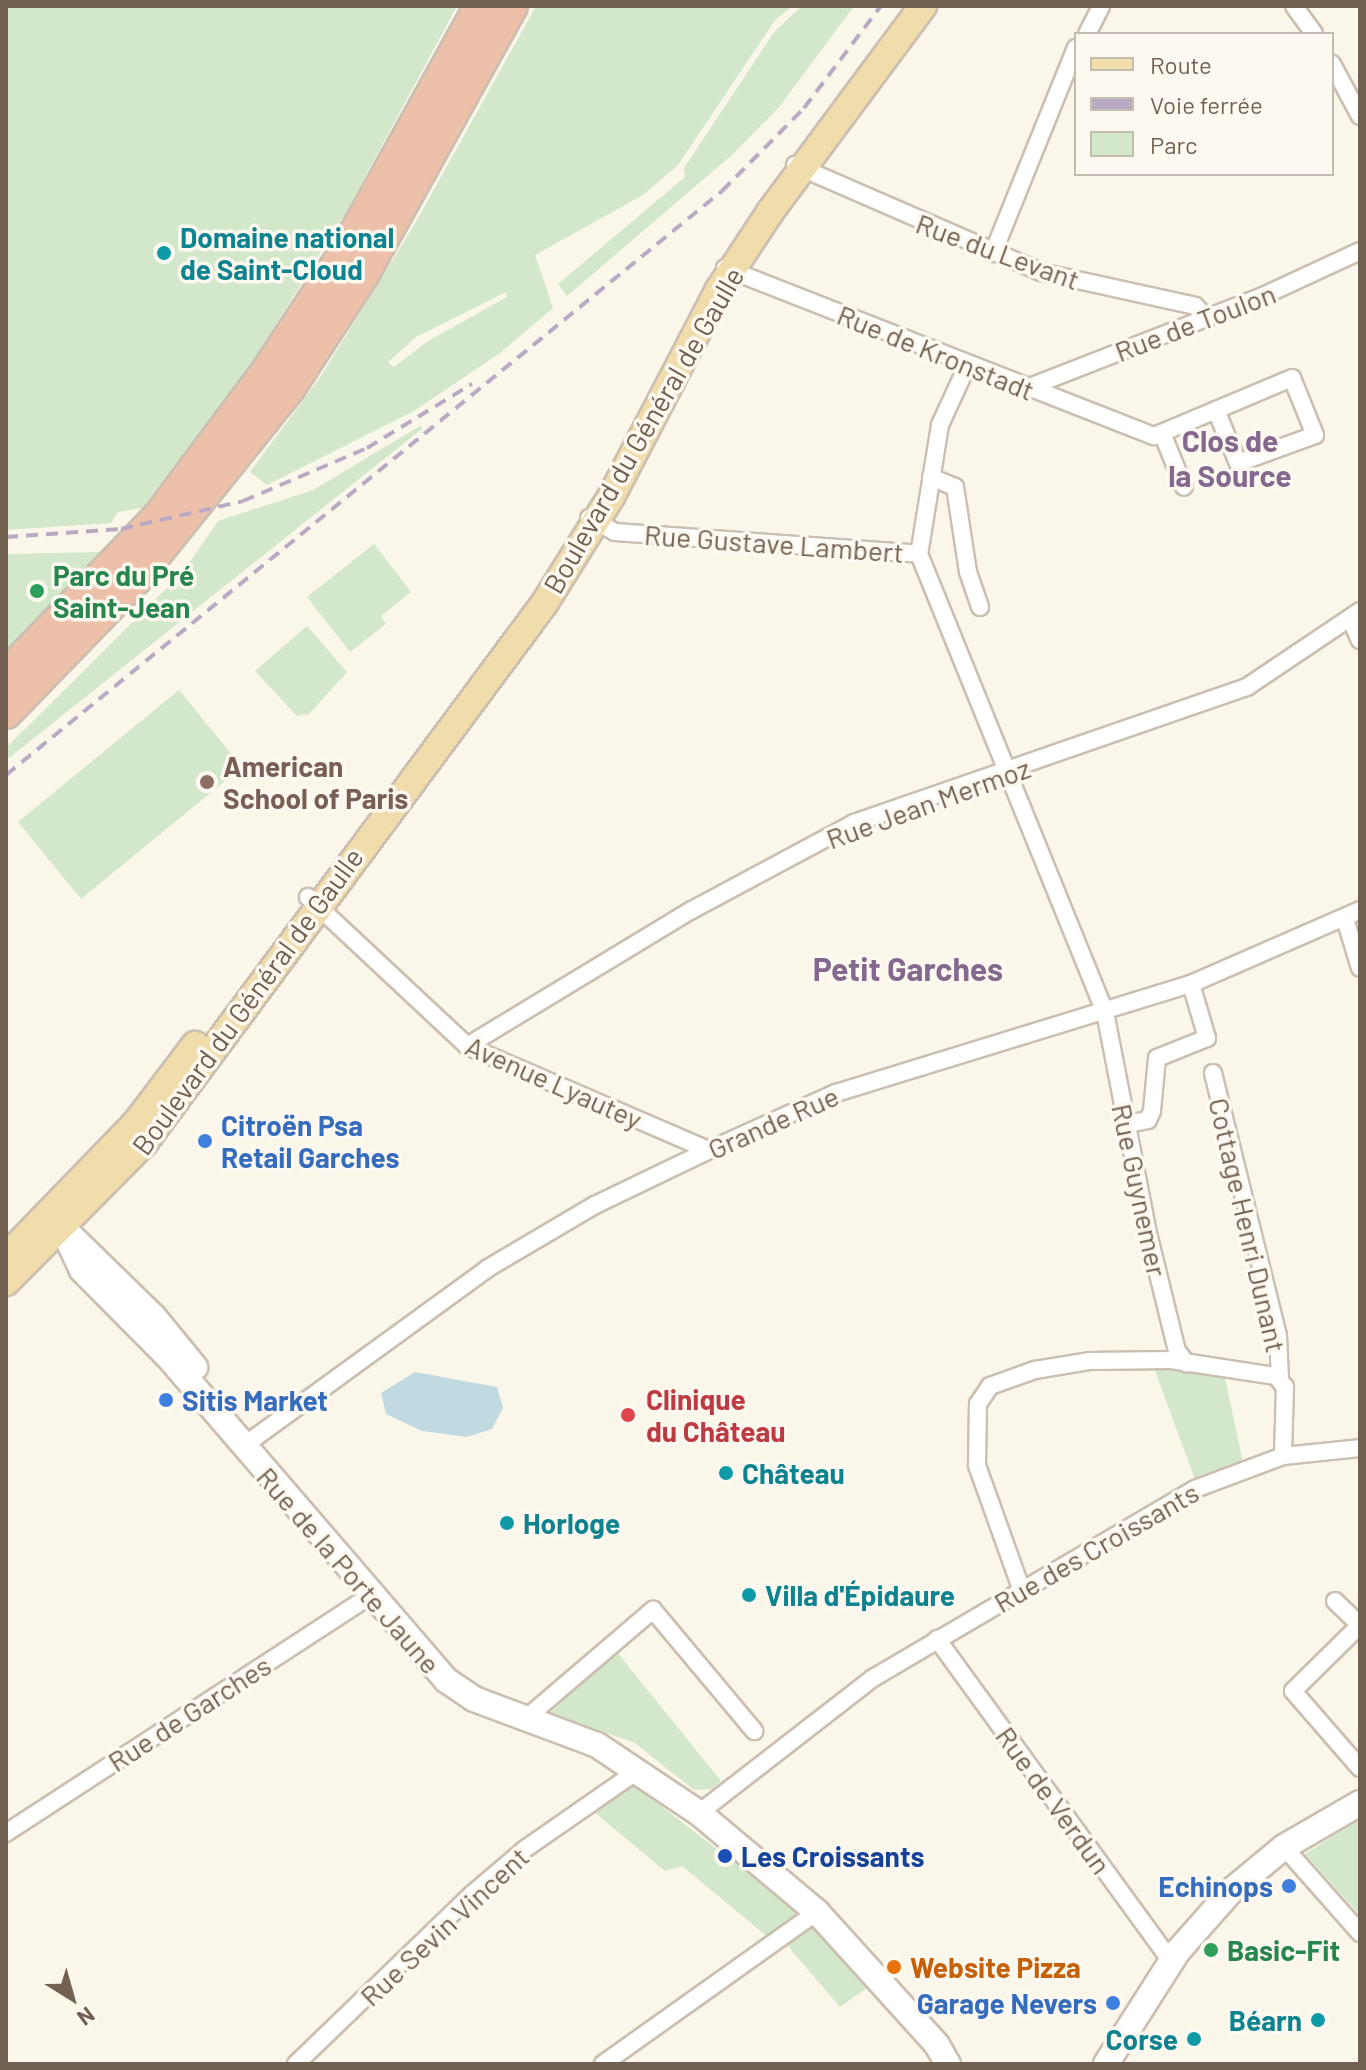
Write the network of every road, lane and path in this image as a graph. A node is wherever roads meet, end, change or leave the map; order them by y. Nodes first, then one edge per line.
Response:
1 (480, 6) edge
2 (512, 6) edge
3 (911, 6) edge
4 (923, 6) edge
5 (1101, 6) edge
6 (1294, 6) edge
7 (1088, 32) edge
8 (1313, 32) edge
9 (1074, 53) edge
10 (1334, 68) edge
11 (1360, 116) edge
12 (798, 166) junction
13 (1360, 251) edge
14 (993, 253) junction
15 (726, 269) junction
16 (1207, 318) junction
17 (968, 364) junction
18 (1027, 388) junction
19 (1216, 410) junction
20 (1158, 435) junction
21 (931, 477) junction
22 (1184, 487) dead end
23 (591, 520) junction
24 (919, 554) junction
25 (980, 607) dead end
26 (1355, 614) edge
27 (1360, 640) edge
28 (6, 675) edge
29 (6, 713) edge
30 (1009, 772) junction
31 (313, 901) junction
32 (1360, 910) edge
33 (1345, 919) junction
34 (1360, 968) edge
35 (1191, 984) junction
36 (1105, 1012) junction
37 (467, 1046) junction
38 (1213, 1073) dead end
39 (1126, 1124) junction
40 (709, 1150) junction
41 (118, 1158) junction
42 (56, 1223) junction
43 (6, 1257) edge
44 (6, 1282) edge
45 (1187, 1364) junction
46 (1280, 1378) junction
47 (237, 1441) junction
48 (1360, 1448) edge
49 (1283, 1456) junction
50 (1022, 1591) junction
51 (373, 1594) junction
52 (1335, 1601) dead end
53 (1360, 1625) edge
54 (937, 1639) junction
55 (524, 1720) junction
56 (754, 1731) dead end
57 (635, 1766) junction
58 (1360, 1768) edge
59 (1360, 1803) edge
60 (699, 1813) junction
61 (6, 1833) edge
62 (1284, 1847) junction
63 (817, 1912) junction
64 (1360, 1933) edge
65 (1171, 1961) junction
66 (927, 2035) junction
67 (296, 2064) edge
68 (603, 2064) edge
69 (937, 2064) edge
70 (948, 2064) edge
71 (1106, 2064) edge

1 - 28 highway
2 - 29 highway
3 - 12 main road, Boulevard du Général de Gaulle
4 - 12 main road, Boulevard du Général de Gaulle
5 - 7 street
6 - 8 street
9 - 14 street
10 - 11 street
12 - 14 street, Rue du Levant
12 - 15 main road, Boulevard du Général de Gaulle
13 - 16 street, Rue de Toulon
14 - 16 street, Rue du Levant
15 - 17 street, Rue de Kronstadt
15 - 23 main road, Boulevard du Général de Gaulle
16 - 18 street, Rue de Toulon
17 - 18 street, Rue de Kronstadt
17 - 21 street
18 - 20 street, Rue de Kronstadt
19 - 19 street
19 - 20 street
20 - 22 street
21 - 24 street
21 - 25 street
23 - 24 street, Rue Gustave Lambert
23 - 31 main road, Boulevard du Général de Gaulle
24 - 30 street, Rue Guynemer
26 - 27 street
26 - 30 street, Rue Jean Mermoz
30 - 36 street, Rue Guynemer
30 - 37 street, Rue Jean Mermoz
31 - 37 street, Avenue Lyautey
31 - 41 main road, Boulevard du Général de Gaulle
32 - 33 street, Grande Rue
33 - 34 street
33 - 35 street, Grande Rue
35 - 36 street, Grande Rue
35 - 39 street
36 - 39 street, Rue Guynemer
36 - 40 street, Grande Rue
37 - 40 street, Avenue Lyautey
38 - 46 street, Cottage Henri Dunant
39 - 45 street, Rue Guynemer
40 - 47 street, Grande Rue
41 - 42 main road, Boulevard du Général de Gaulle
41 - 42 main road, Boulevard du Général de Gaulle
42 - 43 main road
42 - 44 main road
42 - 47 main road, Rue de la Porte Jaune
45 - 46 street
45 - 50 street
46 - 49 street, Cottage Henri Dunant
47 - 51 main road, Rue de la Porte Jaune
48 - 49 street, Rue des Croissants
49 - 50 street, Rue des Croissants
50 - 54 street, Rue des Croissants
51 - 55 main road, Rue de la Porte Jaune
51 - 61 street, Rue de Garches
52 - 53 street
53 - 58 street
54 - 60 street, Rue des Croissants
54 - 65 street, Rue de Verdun
55 - 56 street
55 - 57 main road, Rue de la Porte Jaune
57 - 60 main road, Rue de la Porte Jaune
57 - 67 street, Rue Sevin Vincent
59 - 62 main road
60 - 63 main road, Rue de la Porte Jaune
62 - 64 street
62 - 65 main road
63 - 66 main road, Rue de la Porte Jaune
63 - 68 street
65 - 71 main road
66 - 69 main road, Rue de la Porte Jaune
66 - 70 main road, Rue de la Porte Jaune

